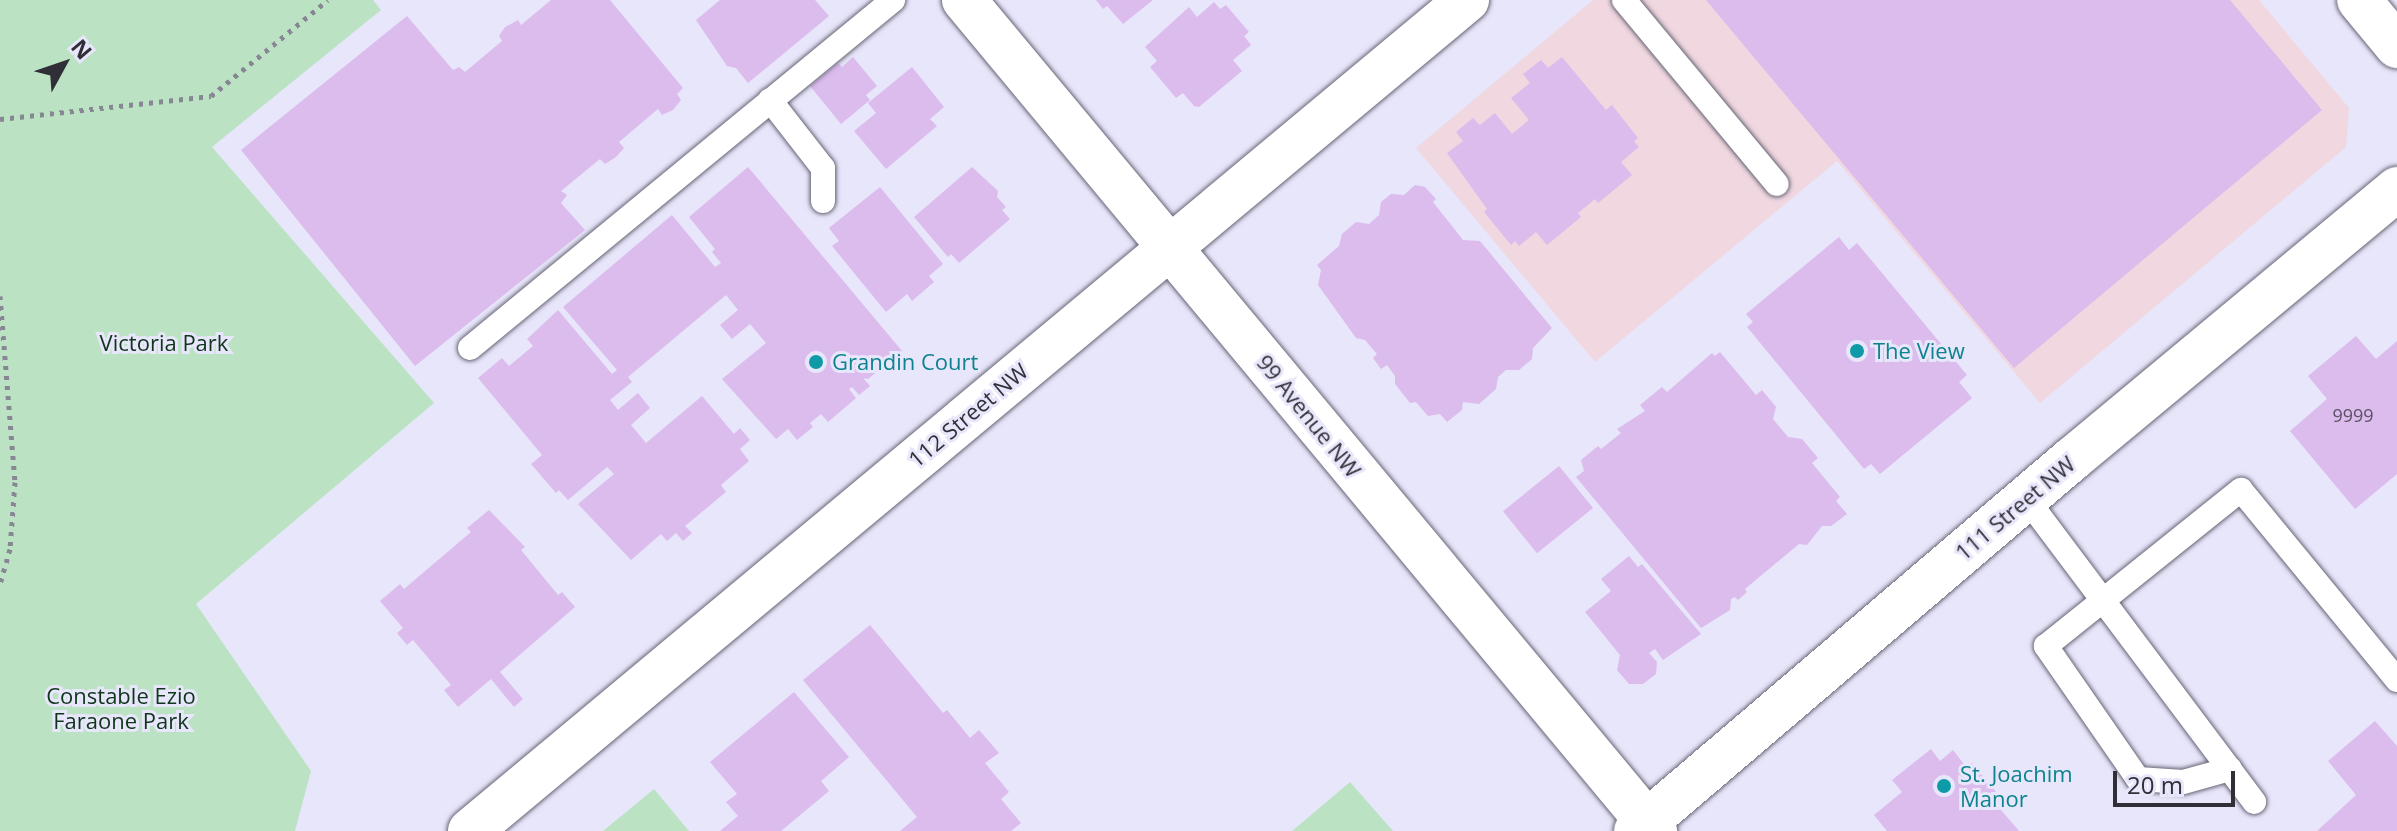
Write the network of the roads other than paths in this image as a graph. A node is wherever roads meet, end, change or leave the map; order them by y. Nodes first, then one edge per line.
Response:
1 (893, 0) edge
2 (964, 0) edge
3 (1467, 0) edge
4 (1624, 0) edge
5 (2359, 0) edge
6 (2397, 46) edge
7 (770, 100) junction
8 (1777, 184) dead end
9 (2397, 189) edge
10 (823, 201) dead end
11 (1170, 246) junction
12 (470, 348) dead end
13 (2026, 498) junction
14 (2106, 602) junction
15 (2397, 680) edge
16 (2230, 769) junction
17 (2254, 802) dead end
18 (1646, 828) edge
19 (470, 831) edge

1 - 7 lane
2 - 11 street, 99 Avenue NW
3 - 11 street, 112 Street NW
4 - 8 lane
5 - 6 street
7 - 10 lane
7 - 12 lane
9 - 13 street, 111 Street NW
11 - 18 street, 99 Avenue NW
11 - 19 street, 112 Street NW
13 - 14 lane
13 - 18 street, 111 Street NW
14 - 15 lane
14 - 16 lane
14 - 16 lane
16 - 17 lane

